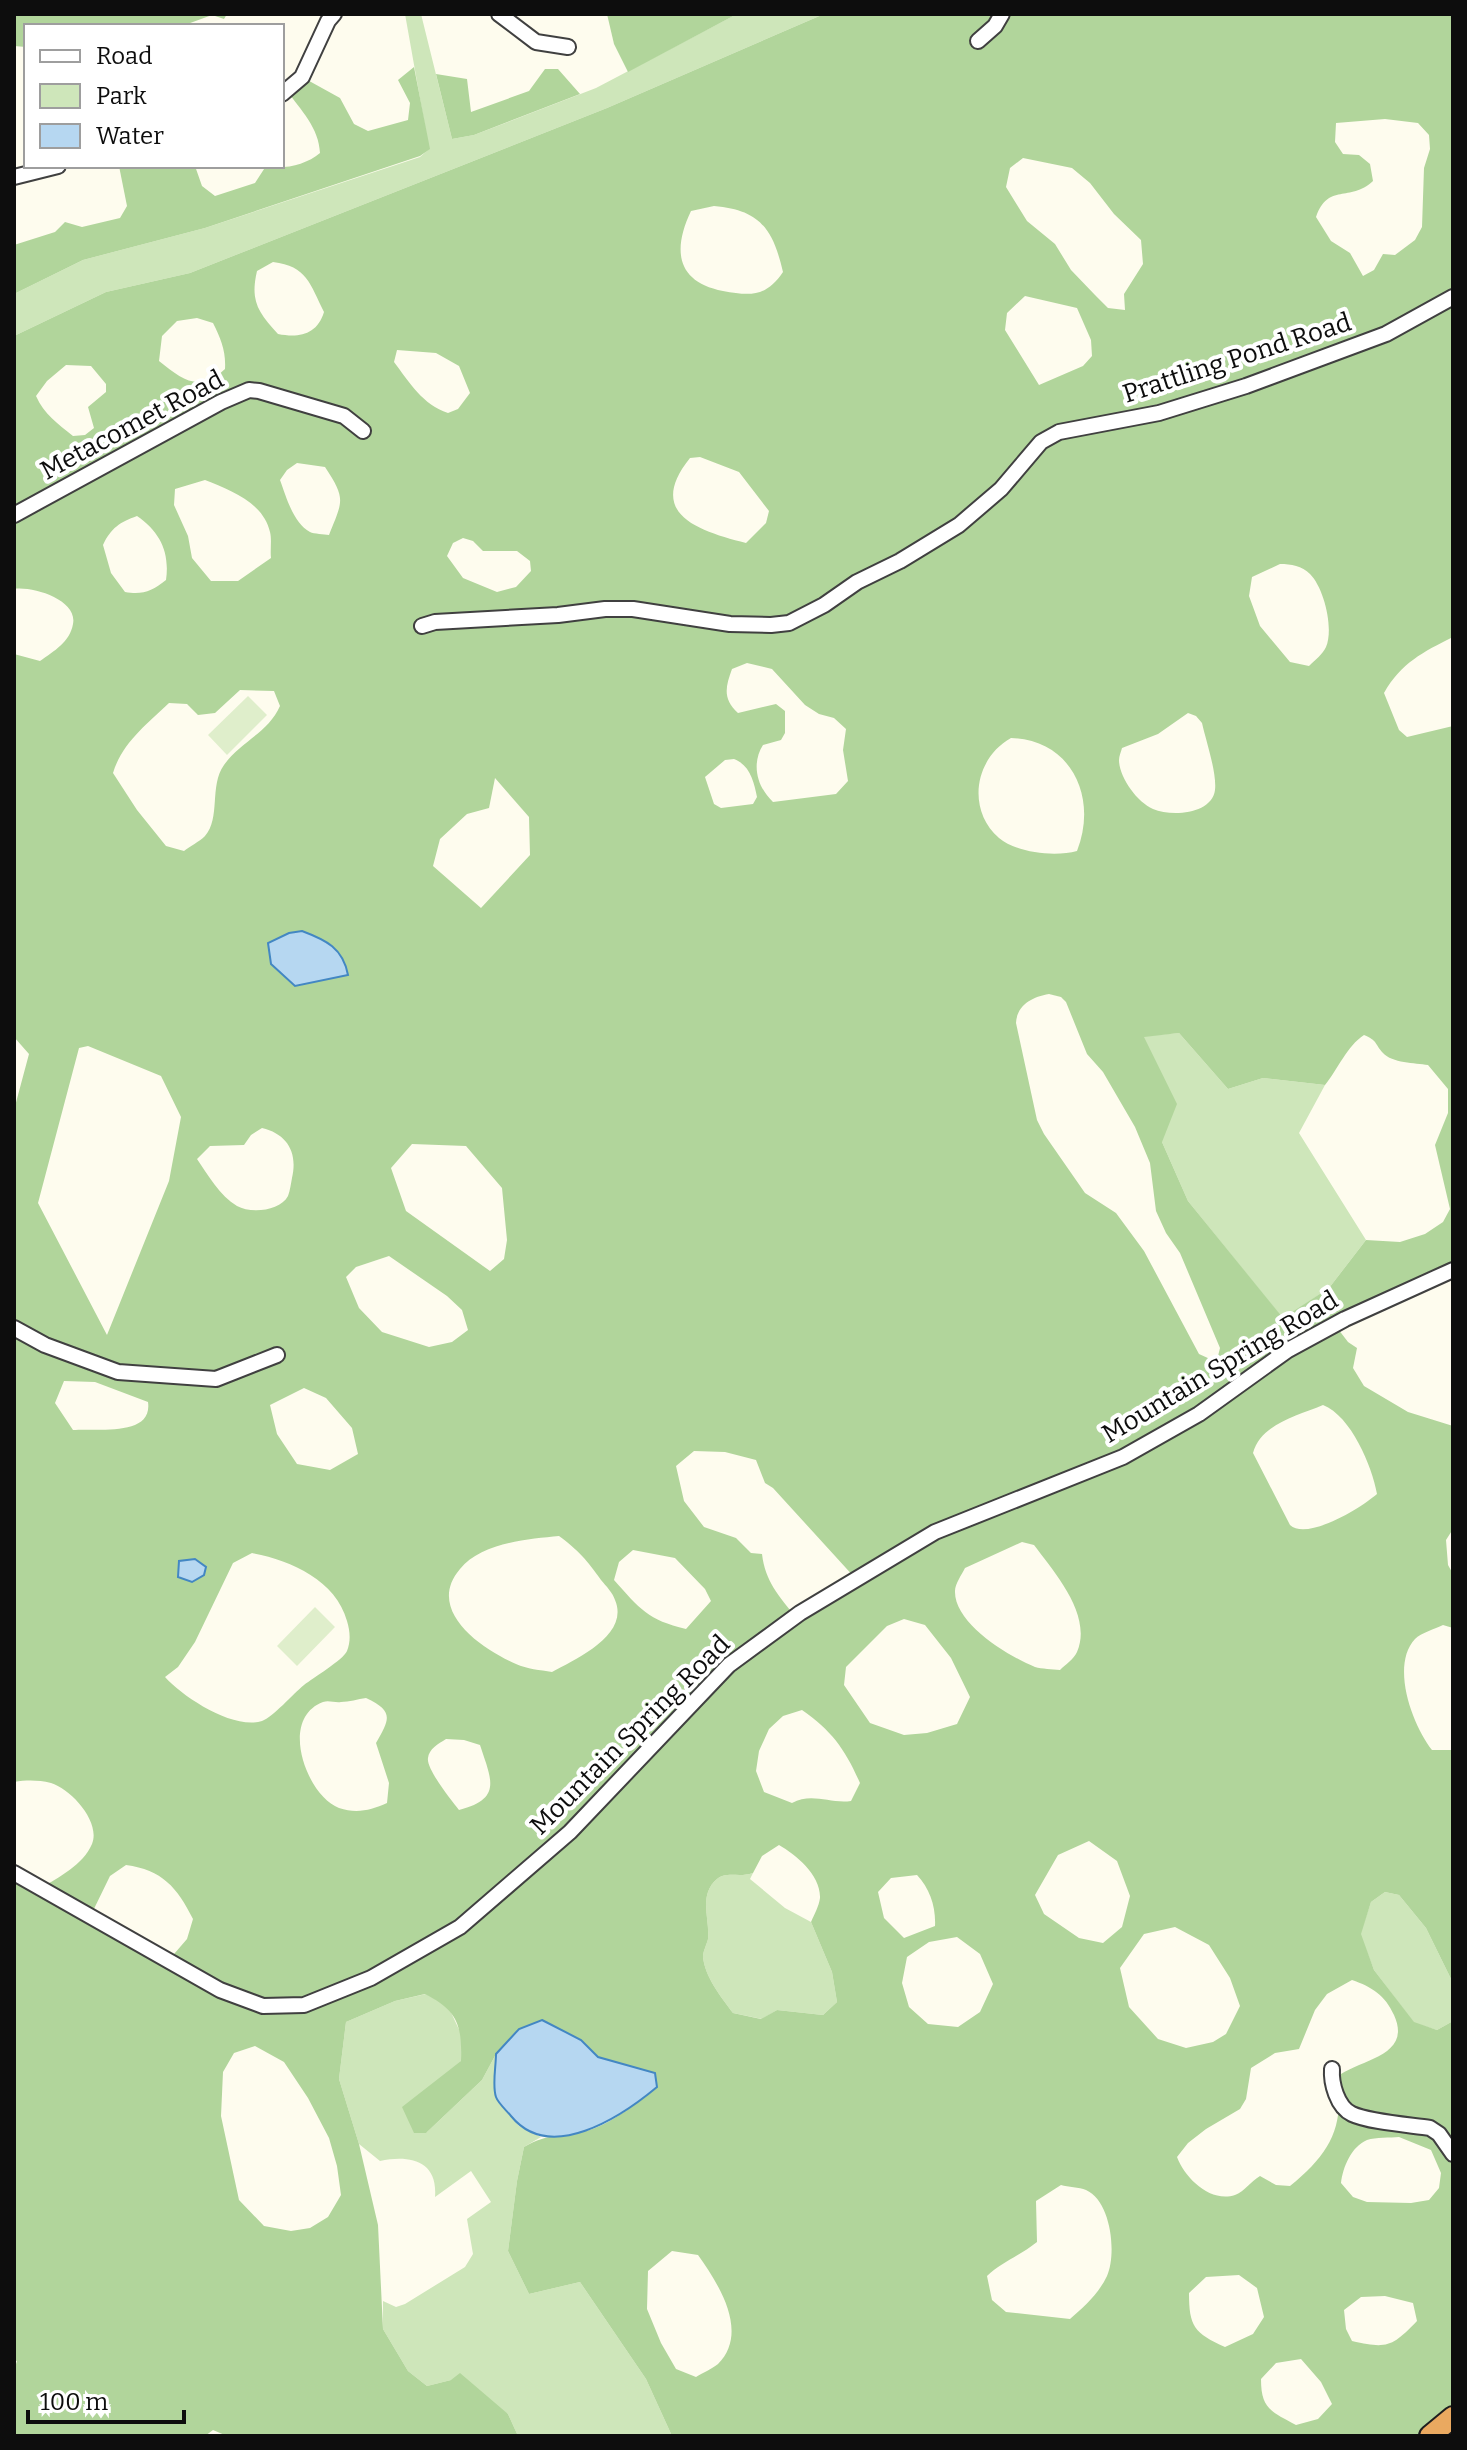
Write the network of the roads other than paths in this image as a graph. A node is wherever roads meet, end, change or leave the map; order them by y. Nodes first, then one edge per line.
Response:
1 (334, 14) edge
2 (499, 14) edge
3 (1002, 14) edge
4 (978, 41) dead end
5 (568, 47) dead end
6 (284, 92) edge
7 (50, 168) edge
8 (14, 177) edge
9 (1453, 297) edge
10 (363, 431) dead end
11 (14, 515) edge
12 (422, 626) dead end
13 (1453, 1270) edge
14 (14, 1328) edge
15 (277, 1355) dead end
16 (14, 1873) edge
17 (1332, 2069) dead end
18 (1453, 2154) edge
19 (1453, 2417) edge
20 (1430, 2436) edge

1 - 6 street
2 - 5 street
3 - 4 street
7 - 8 street
9 - 12 street, Prattling Pond Road
10 - 11 street, Metacomet Road
13 - 16 street, Mountain Spring Road
14 - 15 street
17 - 18 street
19 - 20 highway

